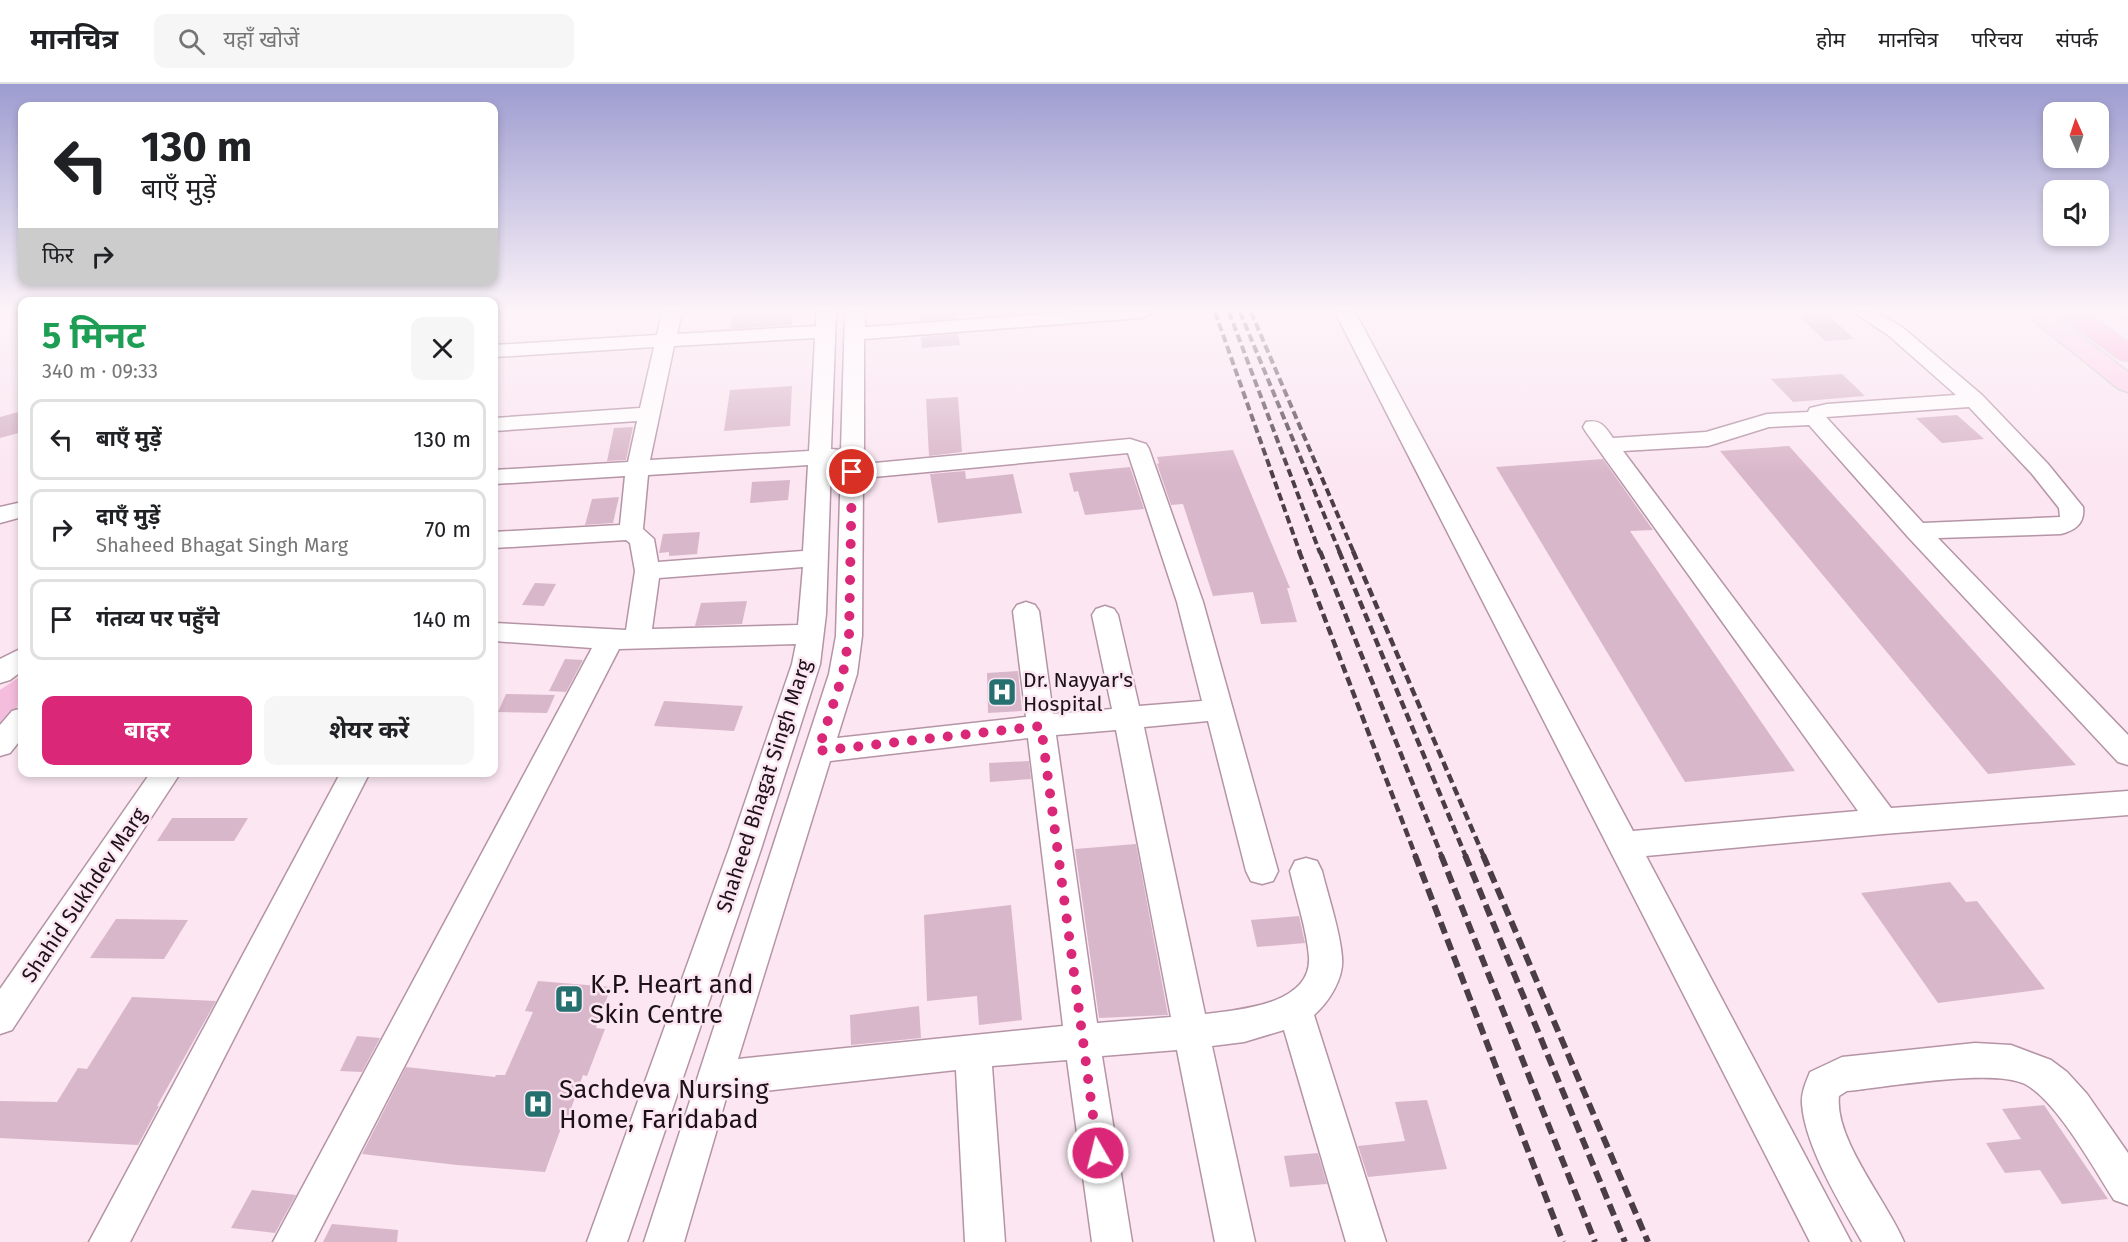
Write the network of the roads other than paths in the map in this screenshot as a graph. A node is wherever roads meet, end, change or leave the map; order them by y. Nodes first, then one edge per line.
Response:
1 (662, 366) edge
2 (824, 366) edge
3 (857, 366) edge
4 (1373, 366) edge
5 (1935, 366) edge
6 (2105, 366) edge
7 (2128, 384) edge
8 (1974, 400) junction
9 (650, 414) junction
10 (1815, 418) junction
11 (498, 424) edge
12 (820, 457) junction
13 (852, 464) junction
14 (637, 470) junction
15 (498, 477) edge
16 (18, 511) edge
17 (0, 515) edge
18 (1917, 531) junction
19 (631, 532) junction
20 (498, 540) edge
21 (814, 558) junction
22 (662, 570) dead end
23 (1026, 611) dead end
24 (1105, 615) dead end
25 (498, 632) edge
26 (810, 634) junction
27 (624, 640) junction
28 (18, 661) edge
29 (0, 673) edge
30 (1217, 710) junction
31 (1129, 719) junction
32 (18, 724) edge
33 (1041, 726) junction
34 (0, 745) edge
35 (818, 751) junction
36 (2128, 754) edge
37 (164, 777) edge
38 (353, 777) edge
39 (2128, 803) edge
40 (1883, 821) junction
41 (1624, 844) junction
42 (1262, 871) dead end
43 (1306, 871) dead end
44 (1295, 1009) junction
45 (0, 1018) edge
46 (1190, 1032) junction
47 (1082, 1042) junction
48 (973, 1051) junction
49 (714, 1079) junction
50 (2128, 1186) edge
51 (109, 1242) edge
52 (293, 1242) edge
53 (608, 1242) edge
54 (664, 1242) edge
55 (985, 1242) edge
56 (1112, 1242) edge
57 (1234, 1242) edge
58 (1366, 1242) edge
59 (1831, 1242) edge
60 (1884, 1242) edge

1 - 9 street
2 - 12 street, Shaheed Bhagat Singh Marg
3 - 13 street, Shaheed Bhagat Singh Marg
4 - 41 street
5 - 8 street
6 - 7 main road
8 - 10 street
8 - 18 street
9 - 11 street
9 - 14 street
10 - 18 street
10 - 40 street
12 - 13 street
12 - 14 street
12 - 21 street, Shaheed Bhagat Singh Marg
13 - 30 street
13 - 35 street, Shaheed Bhagat Singh Marg
14 - 15 street
14 - 19 street
16 - 17 street
18 - 36 street
19 - 20 street
19 - 27 street
21 - 22 street
21 - 26 street, Shaheed Bhagat Singh Marg
23 - 33 street
24 - 31 street
25 - 27 street
26 - 27 street
26 - 53 street, Shaheed Bhagat Singh Marg
27 - 52 street
28 - 29 street
30 - 31 street
30 - 42 street
31 - 33 street
31 - 46 street
32 - 34 street
33 - 35 street
33 - 47 street
35 - 49 street, Shaheed Bhagat Singh Marg
37 - 45 street, Shahid Sukhdev Marg
38 - 51 street
39 - 40 street
40 - 41 street
41 - 59 street
43 - 44 street
44 - 46 street
44 - 58 street
46 - 47 street
46 - 57 street
47 - 48 street
47 - 56 street
48 - 49 street
48 - 55 street
49 - 54 street, Shaheed Bhagat Singh Marg
50 - 60 street

